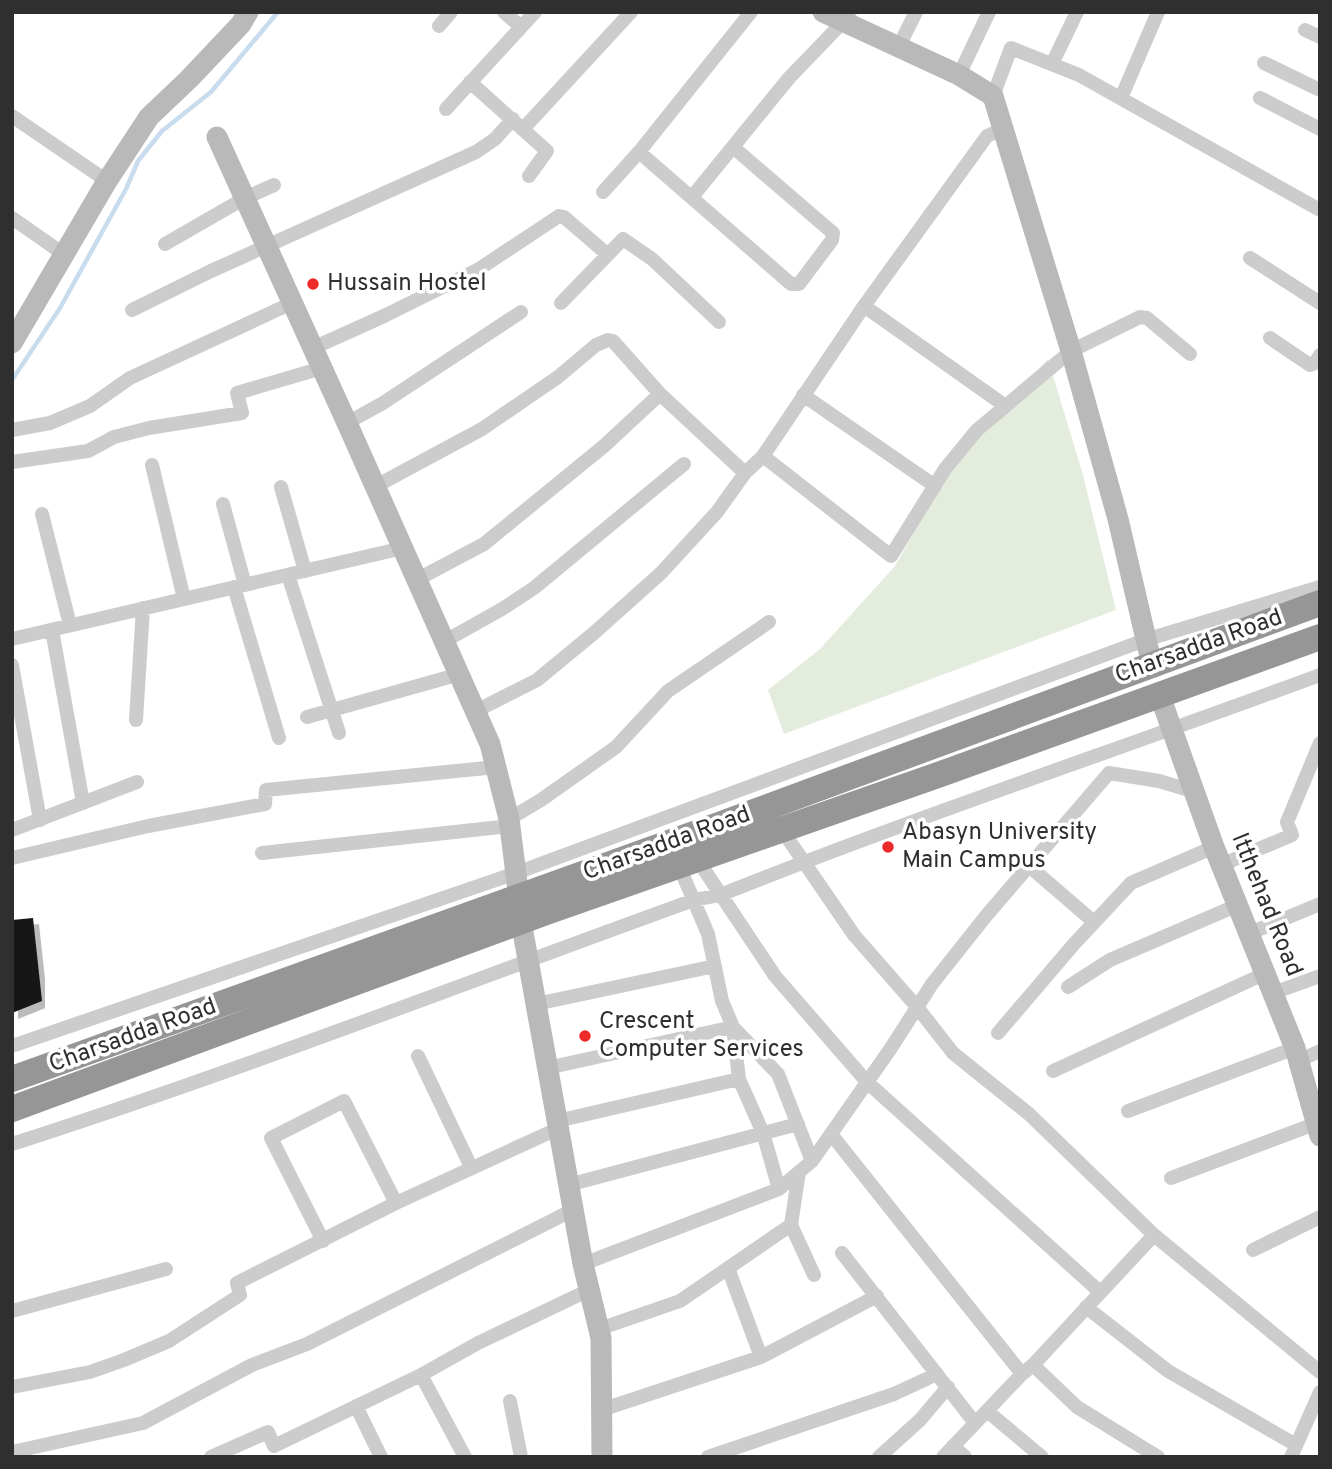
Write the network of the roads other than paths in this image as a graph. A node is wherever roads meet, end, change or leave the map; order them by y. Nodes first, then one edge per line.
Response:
1 (451, 12) edge
2 (504, 12) edge
3 (535, 12) edge
4 (631, 12) edge
5 (751, 12) edge
6 (823, 12) edge
7 (916, 12) edge
8 (989, 12) edge
9 (1077, 12) edge
10 (1158, 12) edge
11 (244, 14) edge
12 (846, 17) edge
13 (439, 26) dead end
14 (521, 27) junction
15 (1305, 30) dead end
16 (1320, 37) edge
17 (899, 47) junction
18 (1264, 63) dead end
19 (1052, 64) junction
20 (959, 75) junction
21 (470, 82) junction
22 (1320, 90) edge
23 (993, 96) junction
24 (1121, 98) junction
25 (1260, 99) dead end
26 (446, 108) dead end
27 (12, 116) edge
28 (518, 124) junction
29 (1004, 128) junction
30 (1320, 129) edge
31 (217, 137) dead end
32 (733, 147) junction
33 (639, 152) junction
34 (529, 176) dead end
35 (107, 181) junction
36 (274, 185) dead end
37 (603, 192) dead end
38 (692, 197) junction
39 (245, 198) junction
40 (1320, 210) edge
41 (12, 218) edge
42 (165, 244) dead end
43 (267, 247) junction
44 (607, 254) junction
45 (65, 255) junction
46 (1250, 258) dead end
47 (292, 303) junction
48 (561, 303) dead end
49 (1320, 303) edge
50 (864, 306) junction
51 (132, 310) dead end
52 (521, 312) dead end
53 (719, 322) dead end
54 (1270, 338) dead end
55 (12, 343) edge
56 (313, 348) junction
57 (1071, 351) junction
58 (1190, 354) dead end
59 (1320, 355) edge
60 (322, 368) junction
61 (660, 394) junction
62 (803, 395) junction
63 (1004, 405) junction
64 (348, 423) junction
65 (12, 430) edge
66 (763, 456) junction
67 (12, 462) edge
68 (684, 464) dead end
69 (152, 465) dead end
70 (745, 473) junction
71 (376, 486) junction
72 (934, 486) junction
73 (281, 487) dead end
74 (223, 504) dead end
75 (42, 514) dead end
76 (403, 548) junction
77 (305, 570) junction
78 (288, 575) junction
79 (418, 579) junction
80 (240, 586) junction
81 (1320, 587) edge
82 (184, 599) junction
83 (1320, 603) edge
84 (143, 608) junction
85 (769, 622) dead end
86 (70, 625) junction
87 (52, 630) junction
88 (1320, 637) edge
89 (12, 639) edge
90 (445, 641) junction
91 (1148, 652) junction
92 (12, 665) edge
93 (460, 674) junction
94 (1320, 675) edge
95 (1160, 696) junction
96 (332, 710) junction
97 (476, 711) junction
98 (307, 717) dead end
99 (136, 720) dead end
100 (1171, 730) junction
101 (339, 733) dead end
102 (958, 736) junction
103 (279, 738) dead end
104 (1320, 743) edge
105 (1316, 760) edge
106 (967, 765) junction
107 (496, 767) junction
108 (137, 782) dead end
109 (1192, 791) junction
110 (83, 803) junction
111 (40, 820) junction
112 (510, 822) junction
113 (12, 830) edge
114 (782, 830) junction
115 (262, 853) dead end
116 (1218, 856) junction
117 (12, 858) edge
118 (688, 862) junction
119 (804, 862) junction
120 (1029, 866) junction
121 (720, 895) junction
122 (518, 897) junction
123 (694, 900) junction
124 (1320, 904) edge
125 (1238, 905) junction
126 (1094, 922) junction
127 (1251, 933) junction
128 (528, 960) junction
129 (715, 966) junction
130 (1320, 976) edge
131 (1270, 983) junction
132 (1068, 987) dead end
133 (536, 1004) junction
134 (917, 1007) junction
135 (733, 1027) junction
136 (998, 1033) dead end
137 (12, 1046) edge
138 (1320, 1051) edge
139 (1296, 1054) junction
140 (418, 1056) dead end
141 (547, 1068) junction
142 (1053, 1071) dead end
143 (12, 1079) edge
144 (738, 1079) junction
145 (867, 1082) junction
146 (12, 1109) edge
147 (1128, 1111) dead end
148 (798, 1124) junction
149 (557, 1125) junction
150 (1319, 1127) edge
151 (763, 1133) junction
152 (831, 1134) junction
153 (12, 1144) edge
154 (812, 1161) junction
155 (471, 1167) junction
156 (799, 1172) junction
157 (1171, 1178) dead end
158 (568, 1185) junction
159 (779, 1189) junction
160 (396, 1203) junction
161 (573, 1210) junction
162 (1320, 1217) edge
163 (791, 1225) junction
164 (1154, 1235) junction
165 (323, 1241) junction
166 (1253, 1250) dead end
167 (842, 1252) dead end
168 (583, 1264) junction
169 (728, 1268) junction
170 (166, 1269) dead end
171 (814, 1275) dead end
172 (589, 1290) junction
173 (1100, 1292) junction
174 (877, 1296) junction
175 (1086, 1307) junction
176 (12, 1311) edge
177 (599, 1329) junction
178 (761, 1357) junction
179 (1028, 1370) junction
180 (1320, 1372) edge
181 (937, 1374) junction
182 (421, 1376) junction
183 (12, 1387) edge
184 (948, 1387) junction
185 (1320, 1392) edge
186 (510, 1401) dead end
187 (356, 1406) junction
188 (601, 1410) junction
189 (987, 1411) junction
190 (975, 1423) junction
191 (12, 1451) edge
192 (948, 1451) edge
193 (1294, 1451) edge
194 (376, 1455) edge
195 (212, 1457) edge
196 (465, 1457) edge
197 (521, 1457) edge
198 (602, 1457) edge
199 (708, 1457) edge
200 (879, 1457) edge
201 (965, 1457) edge
202 (1042, 1457) edge
203 (1158, 1457) edge

1 - 13 street
2 - 14 street
3 - 14 street
4 - 28 street
5 - 33 street
6 - 12 street
7 - 17 street
8 - 20 street
9 - 19 street
10 - 24 street
11 - 35 street
12 - 17 street
12 - 32 street
14 - 21 street
15 - 16 street
17 - 20 street
18 - 22 street
19 - 23 street
19 - 24 street
20 - 23 street
21 - 26 street
21 - 28 street
23 - 29 street
24 - 40 street
25 - 30 street
27 - 35 street
28 - 34 street
28 - 43 street
29 - 50 street
29 - 57 street
31 - 39 street
32 - 38 street
32 - 38 street
33 - 37 street
33 - 38 street
35 - 45 street
36 - 39 street
39 - 42 street
39 - 43 street
41 - 45 street
43 - 47 street
43 - 51 street
44 - 48 street
44 - 53 street
44 - 56 street
45 - 55 street
46 - 49 street
47 - 56 street
47 - 65 street
50 - 62 street
50 - 63 street
52 - 64 street
54 - 59 street
56 - 60 street
57 - 58 street
57 - 63 street
57 - 91 street
60 - 64 street
60 - 67 street
61 - 70 street
61 - 71 street
61 - 79 street
62 - 66 street
62 - 72 street
63 - 72 street
64 - 71 street
66 - 70 street
66 - 72 street
68 - 90 street
69 - 82 street
70 - 97 street
71 - 76 street
73 - 77 street
74 - 80 street
75 - 86 street
76 - 77 street
76 - 79 street
77 - 78 street
78 - 80 street
78 - 96 street
79 - 90 street
80 - 82 street
80 - 103 street
81 - 91 street
82 - 84 street
83 - 91 highway, Charsadda Road
84 - 86 street
84 - 99 street
85 - 112 street
86 - 87 street
87 - 89 street
87 - 110 street
88 - 95 highway, Charsadda Road
90 - 93 street
91 - 102 highway, Charsadda Road
91 - 122 street
92 - 111 street
93 - 96 street
93 - 97 street
94 - 100 street
95 - 100 street, Itthehad Road
95 - 106 highway, Charsadda Road
96 - 98 street
96 - 101 street
97 - 107 street
100 - 109 street, Itthehad Road
100 - 119 street
102 - 106 highway
102 - 122 highway, Charsadda Road
104 - 105 street
105 - 116 street
106 - 114 highway, Charsadda Road
107 - 112 street
107 - 117 street
108 - 110 street
109 - 116 street, Itthehad Road
109 - 120 street
110 - 111 street
111 - 113 street
112 - 115 street
112 - 122 street
114 - 118 highway, Charsadda Road
114 - 119 street
116 - 125 street, Itthehad Road
116 - 126 street
118 - 121 street
118 - 122 highway, Charsadda Road
118 - 123 street
119 - 121 street
119 - 134 street
120 - 126 street
120 - 134 street
121 - 123 street
121 - 145 street
122 - 128 street
122 - 137 street
122 - 143 highway, Charsadda Road
122 - 146 highway, Charsadda Road
123 - 128 street
123 - 129 street
124 - 127 street
125 - 127 street, Itthehad Road
125 - 132 street
126 - 136 street
127 - 131 street, Itthehad Road
128 - 133 street
128 - 153 street
129 - 133 street
129 - 135 street
130 - 131 street
131 - 139 street, Itthehad Road
131 - 142 street
133 - 141 street
134 - 145 street
134 - 164 street
135 - 141 street
135 - 144 street
135 - 148 street
138 - 139 street
139 - 147 street
139 - 150 street, Itthehad Road
140 - 155 street
141 - 149 street
144 - 149 street
144 - 151 street
145 - 152 street
145 - 173 street
148 - 151 street
148 - 154 street
149 - 155 street
149 - 158 street
150 - 157 street
151 - 158 street
151 - 159 street
152 - 154 street
152 - 179 street
154 - 156 street
155 - 160 street
156 - 159 street
156 - 163 street
158 - 161 street
159 - 168 street
160 - 165 street
160 - 165 street
161 - 168 street
161 - 191 street
162 - 166 street
163 - 169 street
163 - 171 street
164 - 173 street
164 - 180 street
165 - 183 street
167 - 174 street
168 - 172 street
169 - 177 street
169 - 178 street
170 - 176 street
172 - 177 street
172 - 182 street
173 - 175 street
174 - 178 street
174 - 181 street
175 - 179 street
175 - 193 street
177 - 188 street
178 - 188 street
179 - 189 street
179 - 203 street
181 - 184 street
181 - 199 street
182 - 187 street
182 - 196 street
184 - 190 street
184 - 200 street
185 - 193 street
186 - 197 street
187 - 194 street
187 - 195 street
188 - 198 street
189 - 190 street
189 - 202 street
190 - 192 street
192 - 201 street

